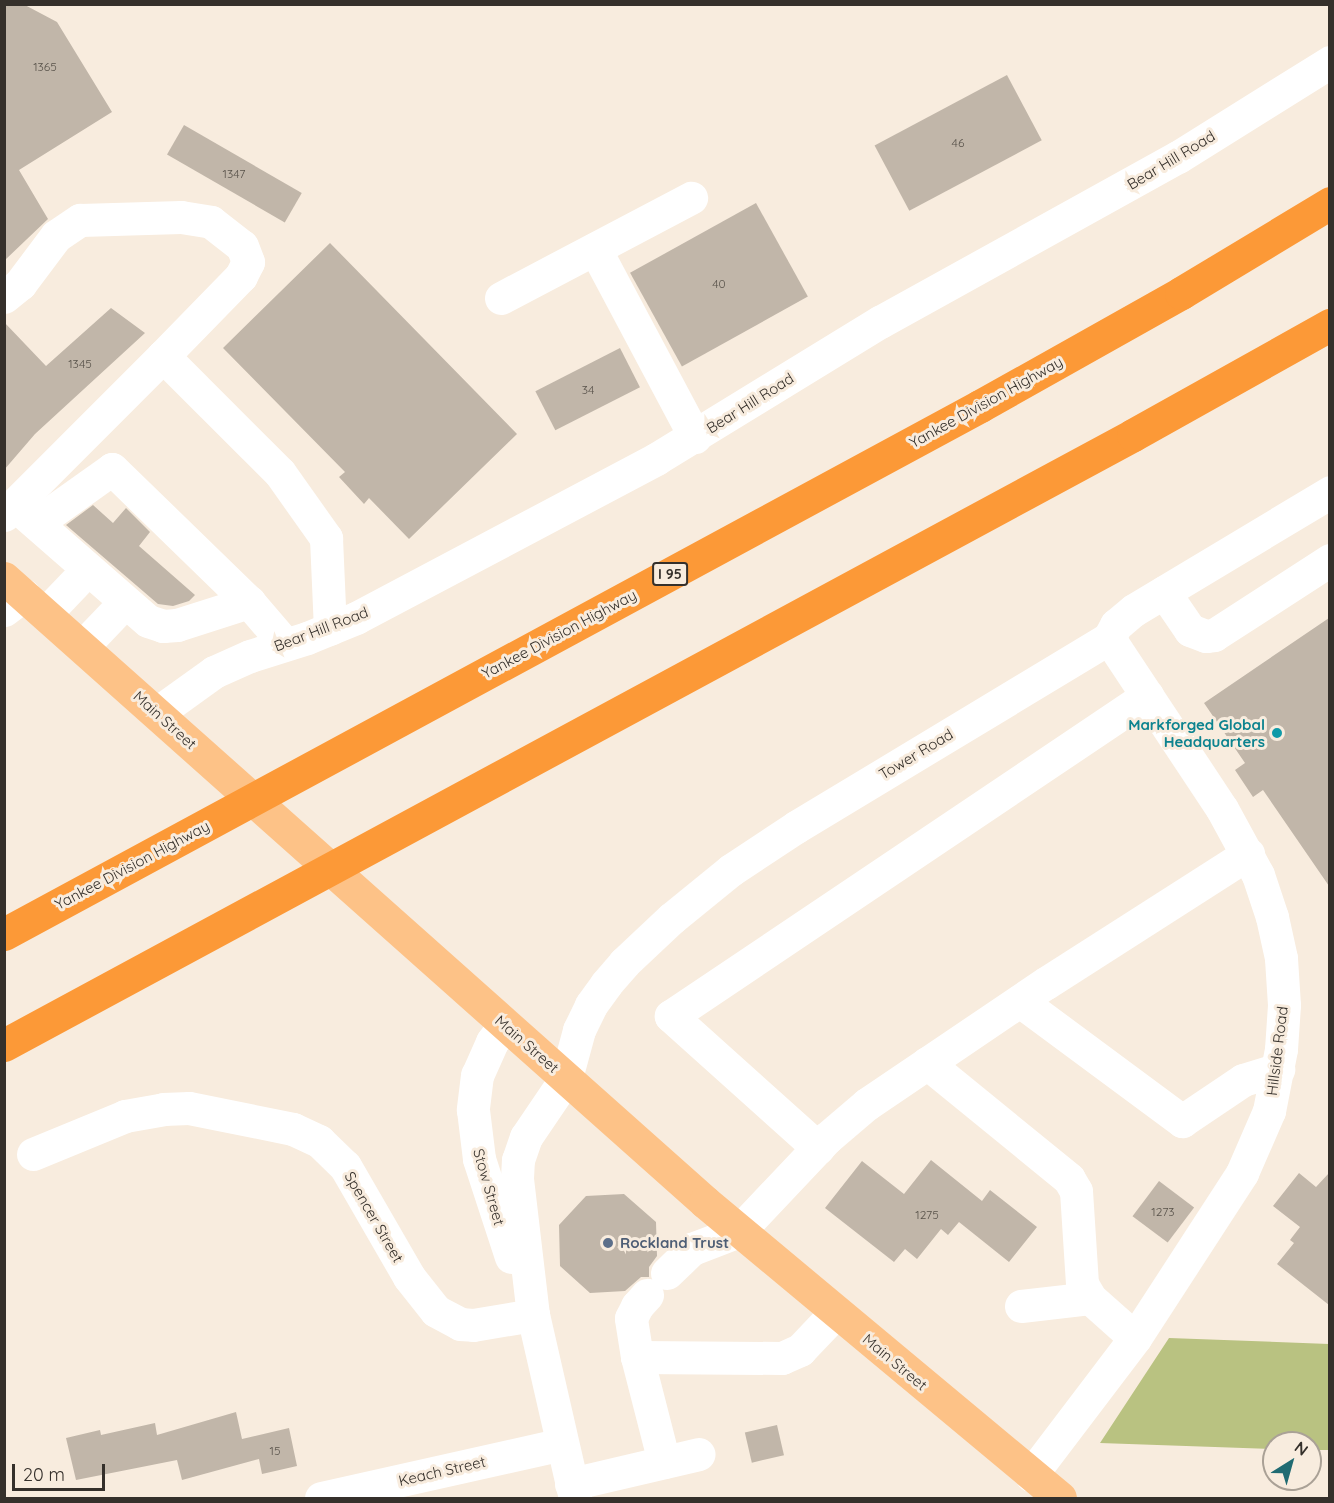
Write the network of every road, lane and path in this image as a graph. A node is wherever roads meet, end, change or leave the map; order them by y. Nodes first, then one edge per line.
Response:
1 (1329, 62) edge
2 (691, 198) dead end
3 (1329, 203) edge
4 (595, 249) junction
5 (4, 297) edge
6 (501, 298) dead end
7 (1329, 325) edge
8 (163, 356) junction
9 (695, 437) junction
10 (1329, 492) edge
11 (18, 514) edge
12 (1329, 560) edge
13 (88, 569) junction
14 (1164, 592) junction
15 (20, 599) edge
16 (126, 602) junction
17 (249, 602) junction
18 (330, 629) junction
19 (1108, 638) junction
20 (285, 644) junction
21 (82, 647) junction
22 (1147, 696) junction
23 (157, 713) junction
24 (1248, 854) junction
25 (4, 934) edge
26 (1020, 1001) junction
27 (505, 1024) junction
28 (4, 1045) edge
29 (927, 1063) junction
30 (1278, 1069) junction
31 (566, 1078) junction
32 (818, 1148) junction
33 (33, 1154) dead end
34 (739, 1231) junction
35 (1090, 1298) junction
36 (1022, 1306) dead end
37 (836, 1312) junction
38 (532, 1315) junction
39 (1135, 1338) junction
40 (637, 1357) junction
41 (562, 1444) junction
42 (699, 1454) dead end
43 (664, 1462) junction
44 (573, 1491) edge
45 (1047, 1491) edge
46 (321, 1498) edge

1 - 9 street, Bear Hill Road
2 - 4 street
3 - 25 highway, Yankee Division Highway / I 95
4 - 6 street
4 - 9 street
5 - 8 street
7 - 28 highway
8 - 11 street
8 - 18 street
9 - 18 street, Bear Hill Road
10 - 14 street, Tower Road
11 - 13 street
11 - 17 street
12 - 14 street
13 - 15 street
13 - 16 street
14 - 19 street, Tower Road
15 - 21 main road, Main Street
16 - 17 street
16 - 21 street
17 - 20 street
18 - 20 street, Bear Hill Road
19 - 22 street, Hillside Road
19 - 31 street, Tower Road
20 - 23 street, Bear Hill Road
21 - 23 main road, Main Street
22 - 24 street, Hillside Road
22 - 32 street
23 - 27 main road, Main Street
24 - 26 street
24 - 30 street, Hillside Road
26 - 29 street
26 - 30 street
27 - 31 main road, Main Street
27 - 38 street, Stow Street
29 - 32 street
29 - 35 street
30 - 39 street, Hillside Road
31 - 34 main road, Main Street
31 - 38 street, Stow Street
32 - 34 street
33 - 38 street, Spencer Street
34 - 37 main road, Main Street
34 - 40 street
35 - 36 street
35 - 39 street
37 - 40 street
37 - 45 main road, Main Street
38 - 41 street, Stow Street
39 - 45 street, Hillside Road
40 - 43 street
41 - 44 street, Stow Street
41 - 46 street, Keach Street
42 - 43 street
43 - 44 street

